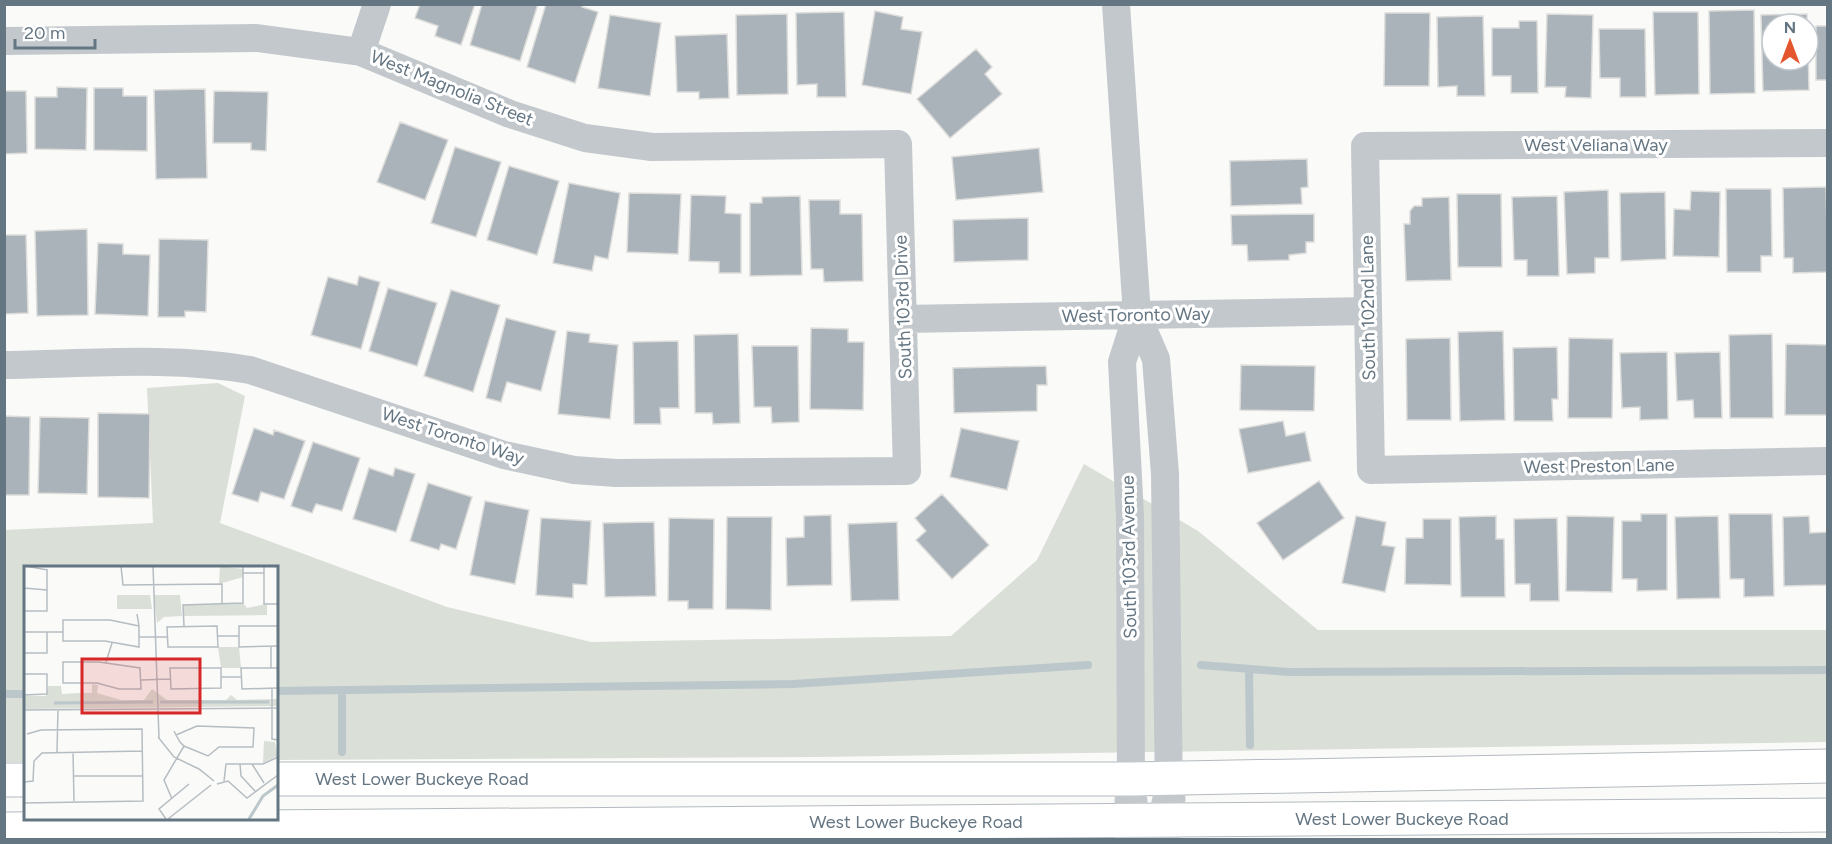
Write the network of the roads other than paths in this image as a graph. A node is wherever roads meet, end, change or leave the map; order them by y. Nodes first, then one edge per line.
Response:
1 (377, 4) edge
2 (1116, 4) edge
3 (4, 40) edge
4 (361, 52) junction
5 (1827, 143) edge
6 (897, 144) joint
7 (1365, 146) joint
8 (1368, 310) junction
9 (1137, 315) junction
10 (903, 319) junction
11 (4, 365) edge
12 (1827, 461) edge
13 (1371, 470) joint
14 (907, 471) joint
15 (1827, 766) edge
16 (278, 779) edge
17 (4, 780) edge
18 (24, 780) edge
19 (1131, 810) edge
20 (1167, 810) edge
21 (1827, 815) edge
22 (4, 829) edge

1 - 4 street
2 - 9 street, South 103rd Avenue
3 - 4 street, West Magnolia Street
4 - 6 street, West Magnolia Street
5 - 7 street, West Veliana Way
6 - 10 street, South 103rd Drive
7 - 8 street, South 102nd Lane
8 - 9 street, West Toronto Way
8 - 13 street, South 102nd Lane
9 - 10 street, West Toronto Way
9 - 19 street, South 103rd Avenue
9 - 20 street, South 103rd Avenue
10 - 14 street, South 103rd Drive
11 - 14 street, West Toronto Way
12 - 13 street, West Preston Lane
15 - 20 main road, West Lower Buckeye Road
16 - 19 main road, West Lower Buckeye Road
17 - 18 main road
19 - 20 main road, West Lower Buckeye Road
19 - 20 main road, West Lower Buckeye Road
19 - 22 main road, West Lower Buckeye Road
20 - 21 main road, West Lower Buckeye Road

